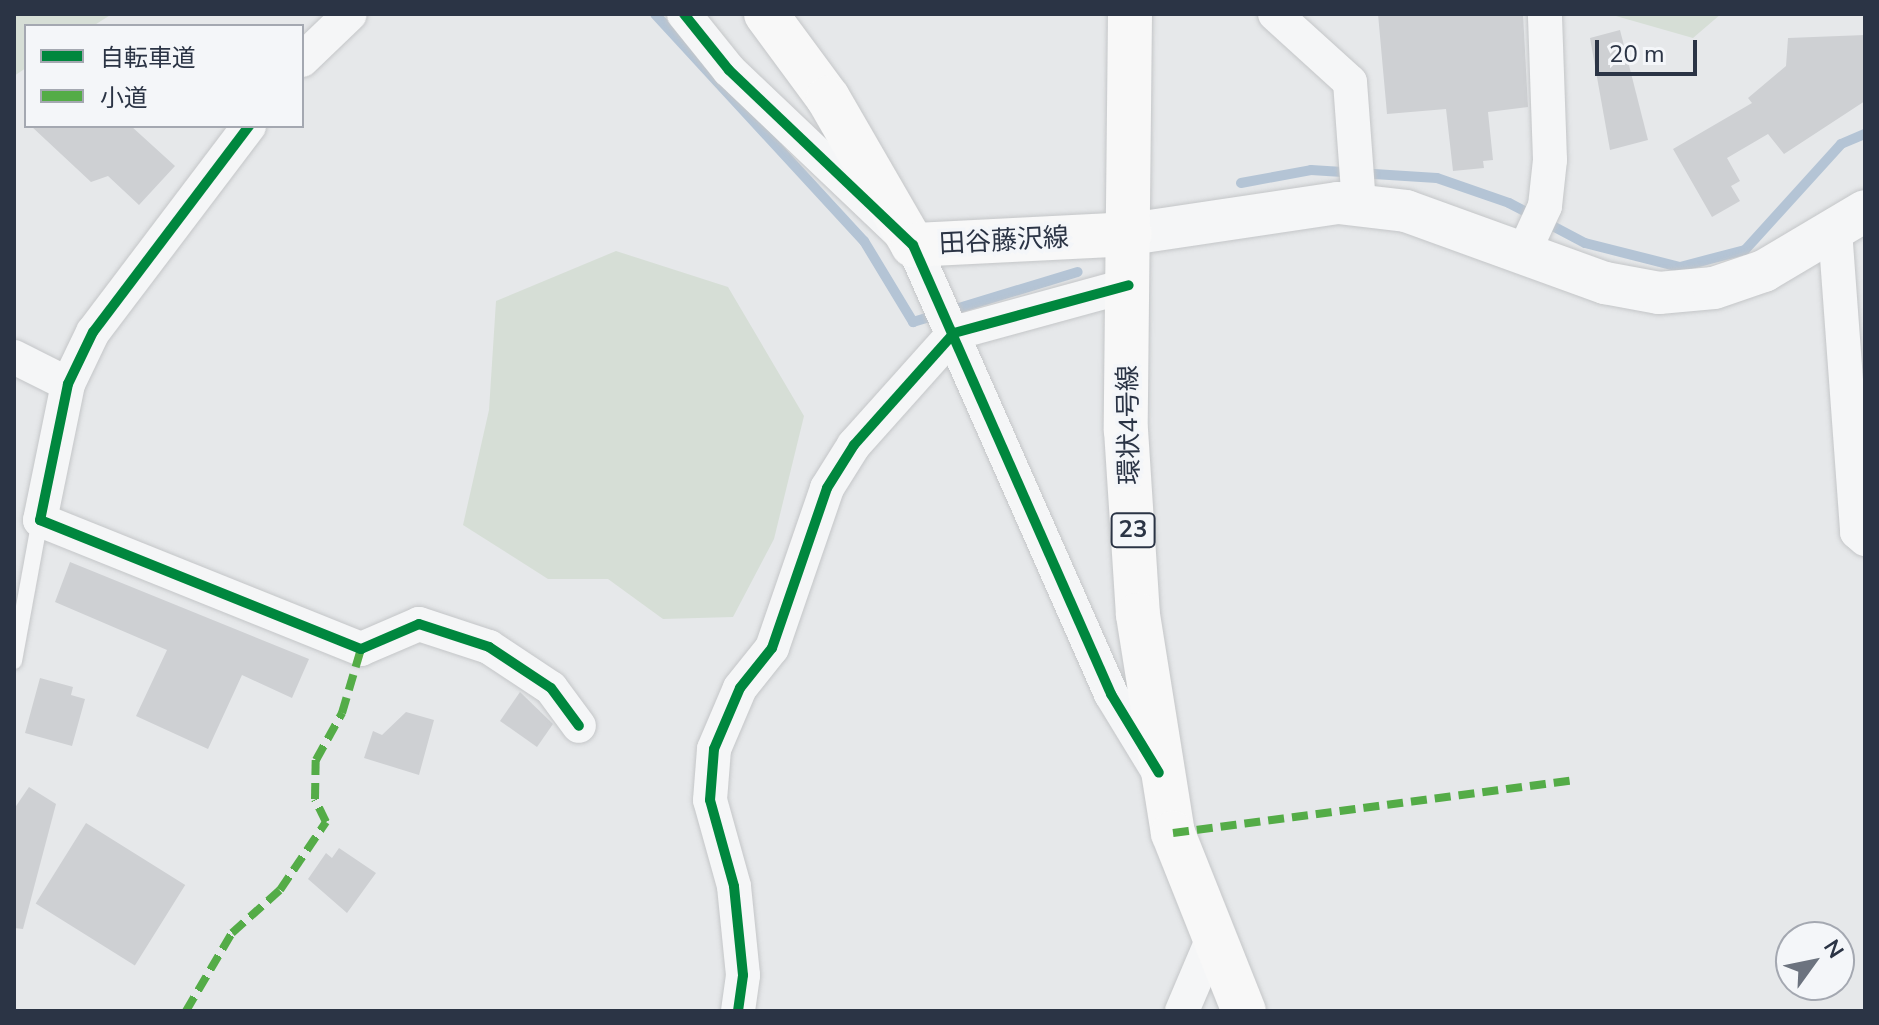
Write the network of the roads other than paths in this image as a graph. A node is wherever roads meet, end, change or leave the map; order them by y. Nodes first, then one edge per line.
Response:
1 (350, 14) edge
2 (684, 14) edge
3 (766, 14) edge
4 (1130, 14) edge
5 (1275, 14) edge
6 (1545, 14) edge
7 (304, 58) edge
8 (247, 128) edge
9 (1359, 195) junction
10 (1850, 220) edge
11 (1534, 229) junction
12 (1130, 234) junction
13 (913, 245) junction
14 (1129, 285) junction
15 (948, 320) junction
16 (14, 357) edge
17 (68, 384) junction
18 (40, 520) junction
19 (1865, 539) edge
20 (14, 661) edge
21 (579, 726) dead end
22 (1159, 773) junction
23 (1213, 938) junction
24 (738, 1011) edge
25 (1182, 1011) edge
26 (1244, 1011) edge

1 - 7 street
2 - 13 street
3 - 13 main road, 田谷藤沢線
4 - 12 main road, 環状4号線 / 23
5 - 9 street
6 - 11 street
8 - 17 street
9 - 11 street
9 - 12 street
10 - 11 street
10 - 19 street
12 - 13 main road, 田谷藤沢線
12 - 14 main road, 環状4号線 / 23
13 - 15 street
14 - 15 street
14 - 22 main road, 環状4号線 / 23
15 - 22 street
15 - 24 street
16 - 17 street
17 - 18 street
18 - 20 lane
18 - 21 street
22 - 23 main road, 環状4号線 / 23
23 - 25 street
23 - 26 main road, 環状4号線 / 23

